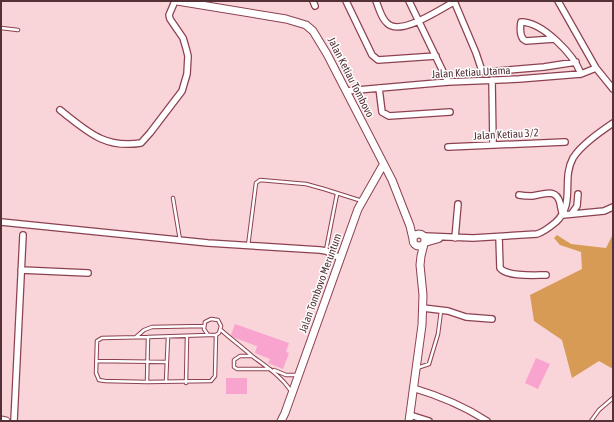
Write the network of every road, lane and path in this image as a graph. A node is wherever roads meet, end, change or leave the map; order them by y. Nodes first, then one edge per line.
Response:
1 (176, 1) edge
2 (346, 1) edge
3 (376, 1) edge
4 (409, 1) edge
5 (454, 1) edge
6 (558, 1) edge
7 (419, 20) junction
8 (1, 28) edge
9 (18, 30) dead end
10 (554, 39) junction
11 (436, 56) junction
12 (576, 62) junction
13 (596, 68) junction
14 (581, 74) junction
15 (492, 80) junction
16 (448, 82) junction
17 (379, 88) junction
18 (613, 89) edge
19 (346, 91) junction
20 (60, 110) dead end
21 (450, 112) dead end
22 (613, 123) edge
23 (565, 142) dead end
24 (493, 144) junction
25 (448, 147) dead end
26 (383, 165) junction
27 (337, 194) junction
28 (578, 194) dead end
29 (519, 196) dead end
30 (173, 198) dead end
31 (362, 202) junction
32 (458, 204) dead end
33 (613, 207) edge
34 (572, 213) junction
35 (562, 215) junction
36 (407, 217) junction
37 (1, 222) edge
38 (23, 235) dead end
39 (499, 237) junction
40 (455, 238) junction
41 (424, 239) junction
42 (180, 240) junction
43 (414, 242) junction
44 (248, 246) junction
45 (326, 251) junction
46 (340, 258) junction
47 (420, 265) junction
48 (21, 270) junction
49 (88, 273) dead end
50 (546, 275) dead end
51 (423, 308) junction
52 (441, 310) junction
53 (492, 319) dead end
54 (204, 326) junction
55 (221, 330) junction
56 (208, 335) junction
57 (216, 335) junction
58 (187, 336) junction
59 (136, 337) junction
60 (148, 337) junction
61 (168, 337) junction
62 (252, 356) junction
63 (96, 361) junction
64 (148, 362) junction
65 (167, 362) junction
66 (416, 368) junction
67 (271, 369) junction
68 (298, 375) junction
69 (147, 382) junction
70 (166, 382) junction
71 (186, 383) junction
72 (413, 388) junction
73 (292, 393) junction
74 (613, 398) edge
75 (410, 418) edge
76 (1, 420) edge
77 (6, 421) edge
78 (14, 421) edge
79 (282, 421) edge
80 (429, 421) edge
81 (488, 421) edge
82 (591, 421) edge

1 - 19 street, Jalan Ketiau Tombovo
1 - 20 street
2 - 11 street
3 - 7 street
4 - 7 street
5 - 7 street
5 - 12 street
6 - 13 street
7 - 11 street
8 - 9 lane
10 - 10 street
10 - 12 street
11 - 16 street
12 - 14 street
13 - 14 street, Jalan Ketiau Utama
13 - 18 street
14 - 15 street, Jalan Ketiau Utama
15 - 16 street, Jalan Ketiau Utama
15 - 24 street
16 - 17 street, Jalan Ketiau Utama
17 - 19 street, Jalan Ketiau Utama
17 - 21 street
19 - 26 street, Jalan Ketiau Tombovo
22 - 35 street
23 - 24 street, Jalan Ketiau 3/2
24 - 25 street, Jalan Ketiau 3/2
26 - 31 street, Jalan Tombovo Meruntum
26 - 36 street, Jalan Ketiau Tombovo
27 - 31 lane
27 - 44 lane
27 - 45 lane
28 - 34 street
29 - 35 street
30 - 42 lane
31 - 46 street, Jalan Tombovo Meruntum
32 - 40 street
33 - 34 street
34 - 35 street
35 - 39 street
36 - 41 street, Jalan Ketiau Tombovo
36 - 43 street, Jalan Ketiau Tombovo
37 - 42 street
38 - 48 street
39 - 40 street
39 - 50 street
40 - 41 street
41 - 43 street
41 - 43 street
41 - 47 street, Jalan Ketiau Tombovo
42 - 44 street
43 - 47 street, Jalan Ketiau Tombovo
44 - 45 street
45 - 46 street
46 - 68 street, Jalan Tombovo Meruntum
47 - 51 street, Jalan Ketiau Tombovo
48 - 49 street
48 - 78 street
51 - 52 street
51 - 66 street, Jalan Ketiau Tombovo
52 - 53 street
52 - 66 lane
54 - 55 lane
54 - 56 lane
54 - 59 lane
55 - 57 lane
55 - 62 lane
56 - 57 lane
56 - 58 lane
57 - 71 lane
58 - 61 lane
58 - 71 lane
59 - 60 lane
59 - 63 lane
60 - 61 lane
60 - 64 lane
61 - 65 lane
62 - 67 lane
62 - 67 lane
63 - 64 lane
63 - 69 lane
64 - 65 lane
64 - 69 lane
65 - 70 lane
66 - 72 street, Jalan Ketiau Tombovo
67 - 68 lane
67 - 73 lane
68 - 73 street, Jalan Tombovo Meruntum
69 - 70 lane
70 - 71 lane
72 - 75 street, Jalan Ketiau Tombovo
72 - 81 street
73 - 79 street, Jalan Tombovo Meruntum
74 - 82 lane
75 - 80 street
76 - 77 street

